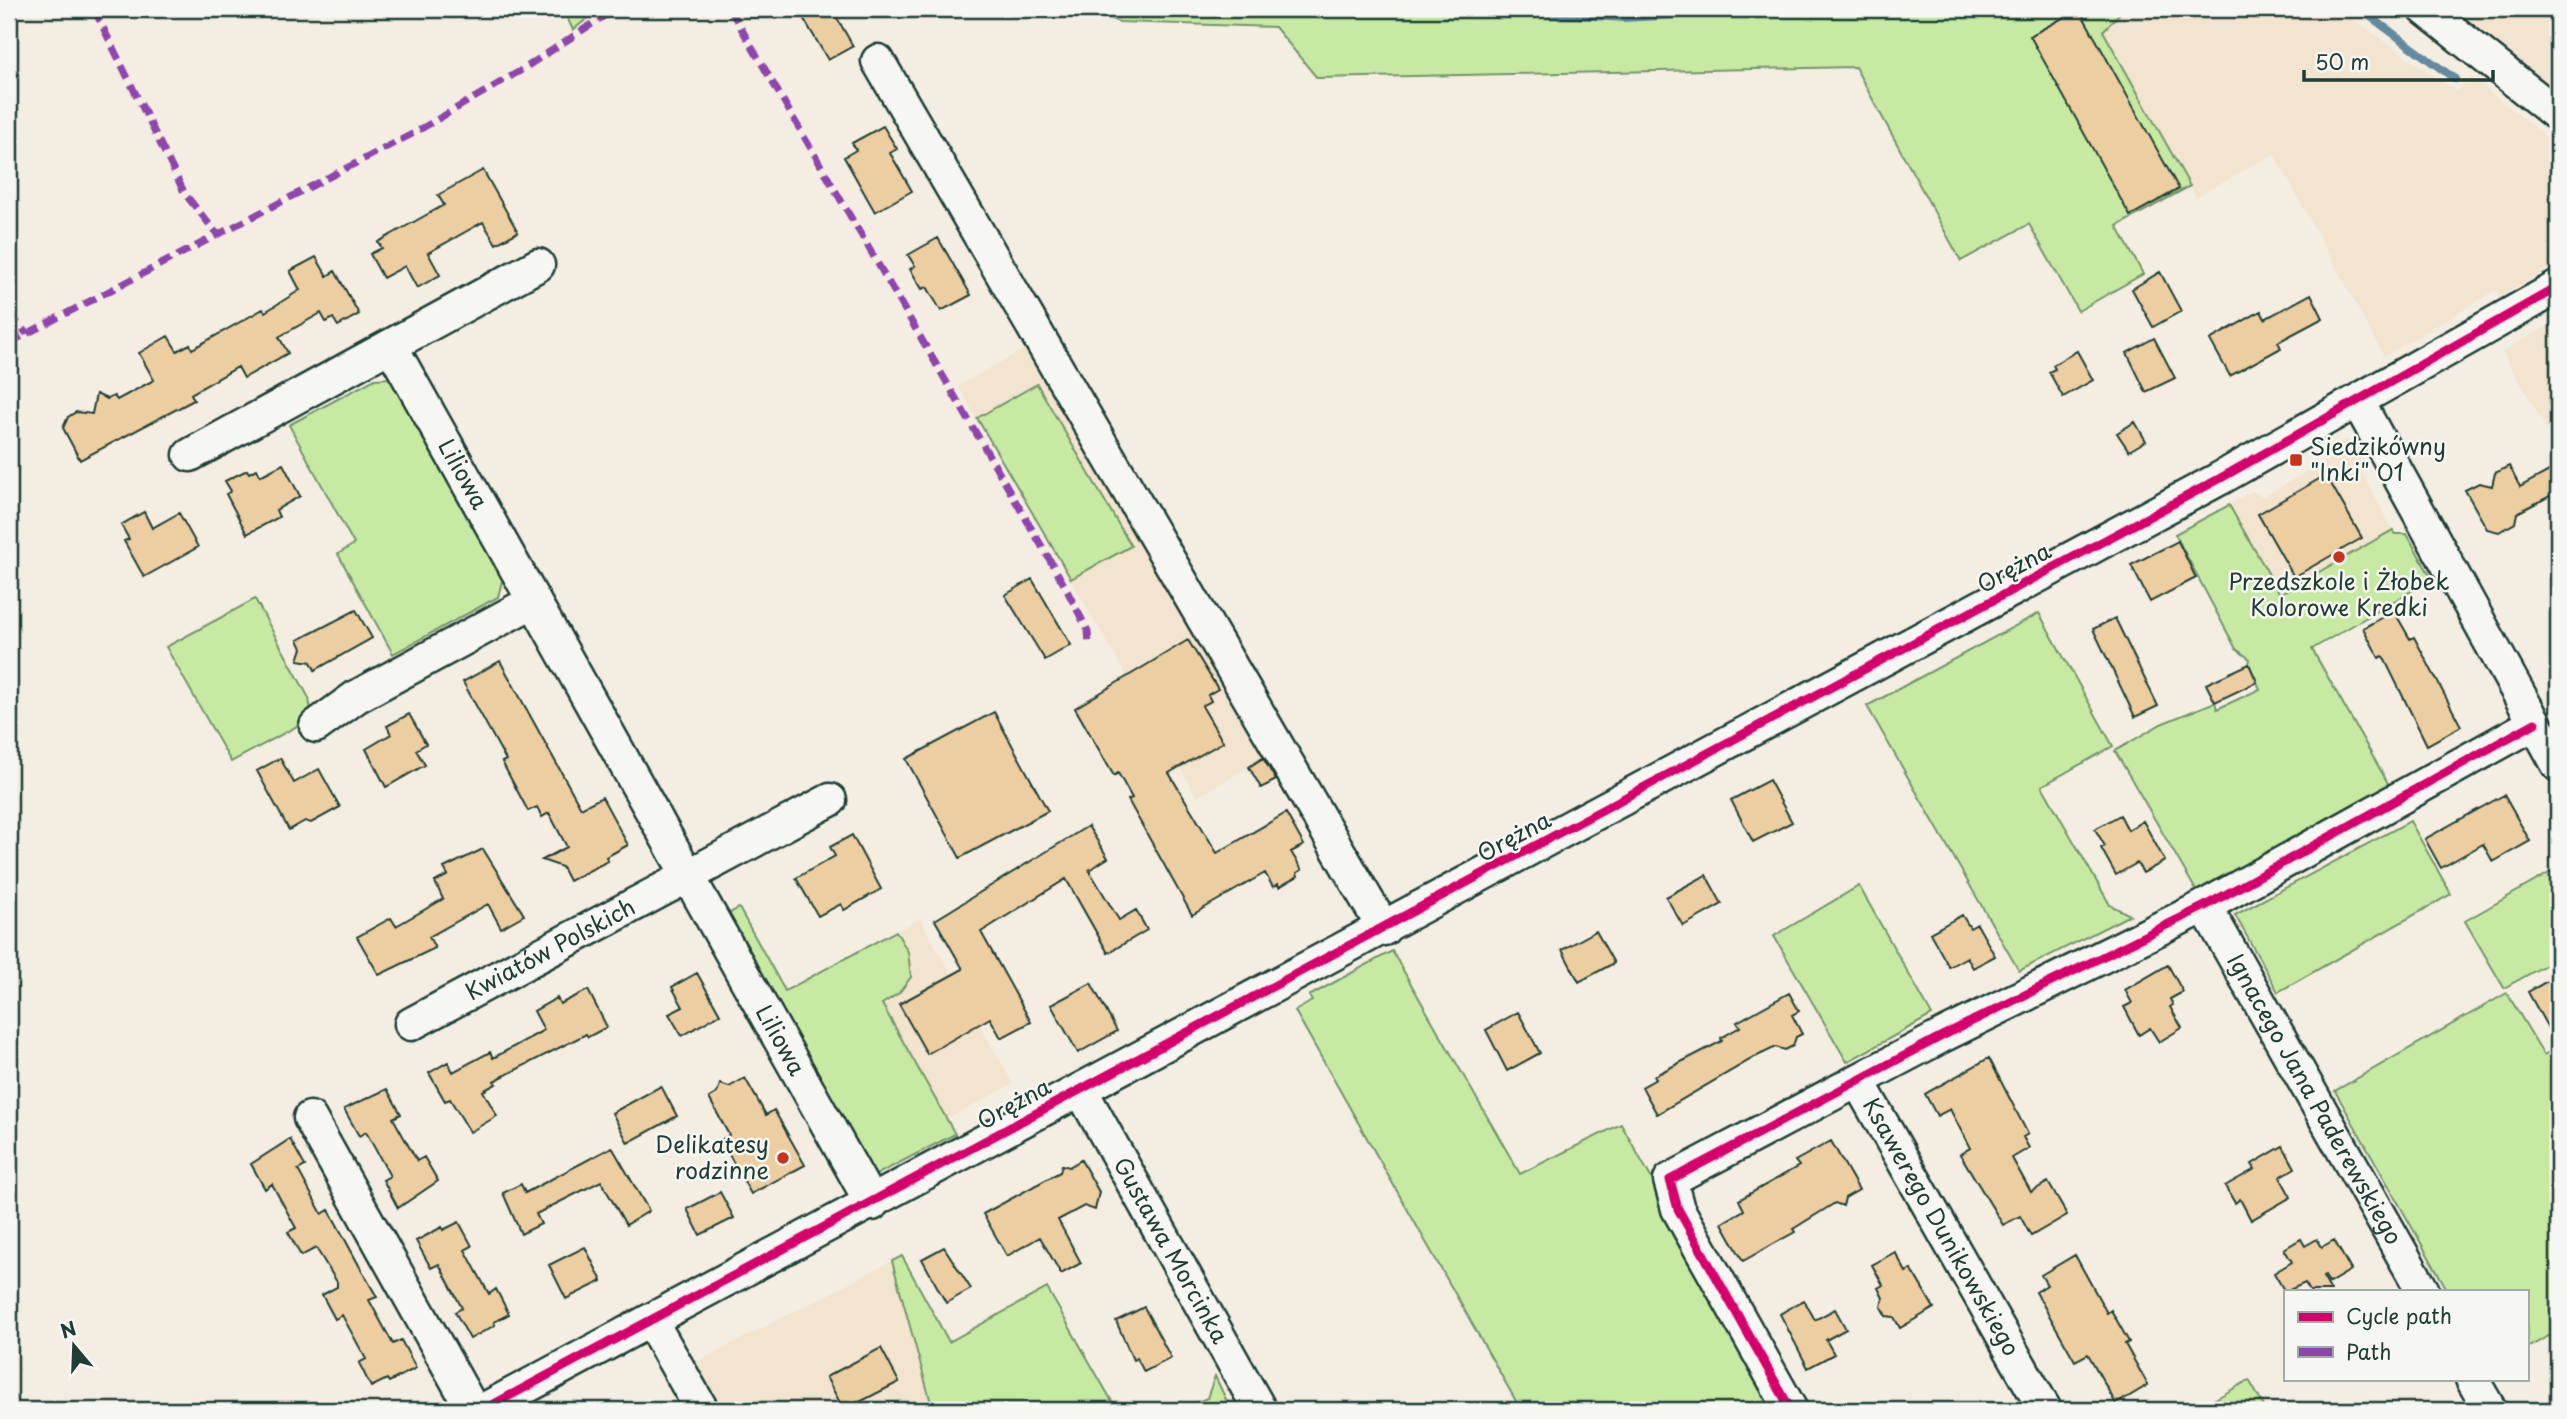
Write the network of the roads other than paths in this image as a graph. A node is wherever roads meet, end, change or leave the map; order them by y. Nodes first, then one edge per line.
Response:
1 (2425, 9) edge
2 (878, 61) dead end
3 (2558, 115) edge
4 (538, 265) dead end
5 (2558, 287) edge
6 (391, 346) junction
7 (2358, 402) junction
8 (190, 456) dead end
9 (532, 602) junction
10 (2535, 723) junction
11 (316, 726) dead end
12 (2558, 765) edge
13 (830, 800) dead end
14 (688, 878) junction
15 (2205, 906) junction
16 (1384, 929) junction
17 (411, 1024) dead end
18 (1858, 1081) junction
19 (1081, 1090) junction
20 (310, 1118) dead end
21 (872, 1204) junction
22 (2422, 1290) edge
23 (651, 1321) junction
24 (2473, 1380) edge
25 (473, 1410) edge
26 (483, 1410) edge
27 (702, 1410) edge
28 (1261, 1410) edge
29 (1791, 1410) edge
30 (2045, 1410) edge
31 (2490, 1410) edge

1 - 3 street
2 - 16 street
4 - 6 street
5 - 7 street, Orężna
6 - 8 street
6 - 9 street, Liliowa
7 - 10 street
7 - 16 street, Orężna
9 - 11 street
9 - 14 street, Liliowa
10 - 12 street
10 - 15 street
13 - 14 street
14 - 17 street, Kwiatów Polskich
14 - 21 street, Liliowa
15 - 18 street
15 - 22 street, Ignacego Jana Paderewskiego
16 - 19 street, Orężna
18 - 29 street, Ksawerego Dunikowskiego
18 - 30 street, Ksawerego Dunikowskiego
19 - 21 street, Orężna
19 - 28 street, Gustawa Morcinka
20 - 25 street
21 - 23 street, Orężna
23 - 26 street, Orężna
23 - 27 street
24 - 31 street

